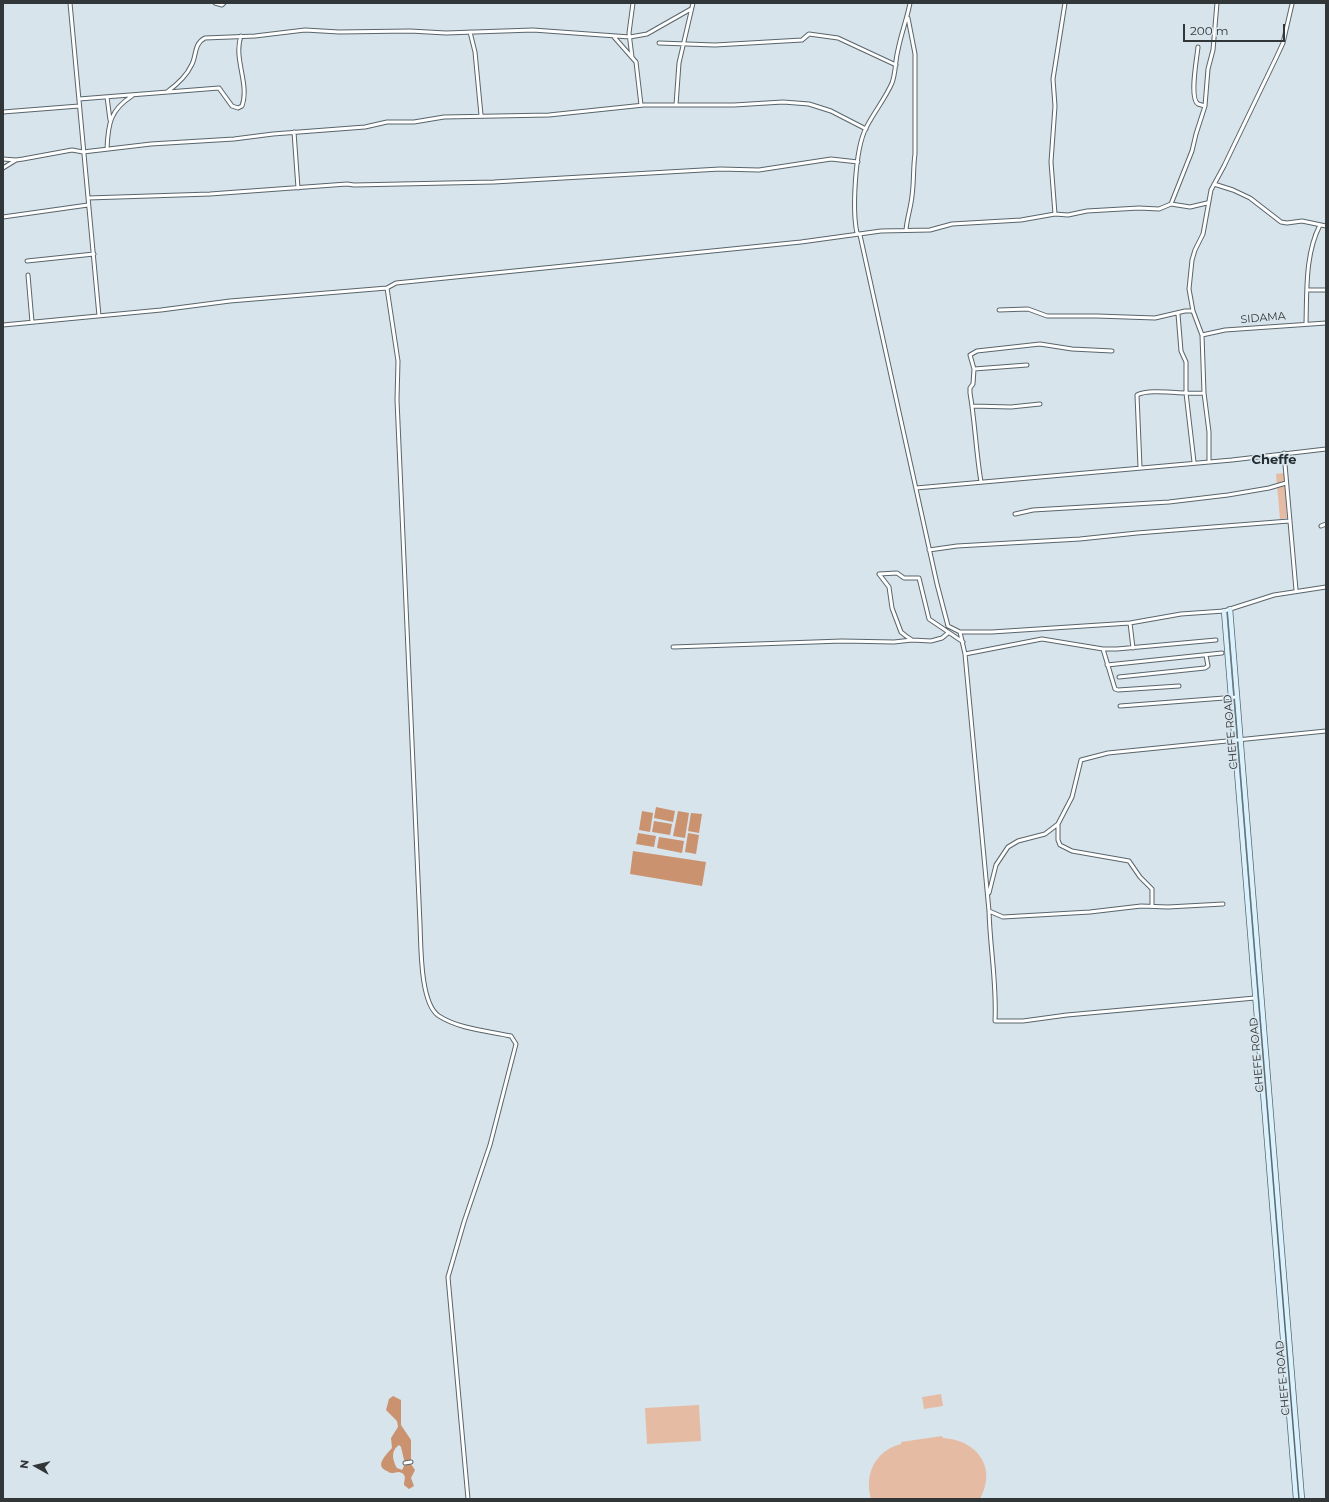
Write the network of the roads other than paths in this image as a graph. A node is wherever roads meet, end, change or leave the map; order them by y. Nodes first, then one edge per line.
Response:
1 (70, 3) edge
2 (215, 3) edge
3 (224, 3) edge
4 (633, 3) edge
5 (693, 3) edge
6 (910, 3) edge
7 (1065, 3) edge
8 (1217, 3) edge
9 (1292, 4) dead end
10 (691, 9) junction
11 (908, 18) junction
12 (470, 32) junction
13 (241, 36) junction
14 (614, 37) junction
15 (630, 37) junction
16 (659, 43) dead end
17 (683, 44) junction
18 (1198, 47) dead end
19 (632, 57) junction
20 (896, 65) junction
21 (167, 92) junction
22 (134, 95) junction
23 (107, 97) junction
24 (79, 99) junction
25 (641, 105) junction
26 (676, 105) junction
27 (79, 106) junction
28 (1205, 106) junction
29 (3, 112) edge
30 (480, 115) junction
31 (110, 120) junction
32 (866, 129) junction
33 (294, 132) junction
34 (107, 149) junction
35 (83, 152) junction
36 (3, 159) edge
37 (16, 160) junction
38 (858, 162) junction
39 (3, 168) edge
40 (1214, 184) junction
41 (298, 188) junction
42 (88, 198) junction
43 (1207, 203) junction
44 (1171, 204) junction
45 (88, 205) junction
46 (1055, 214) junction
47 (3, 217) edge
48 (1320, 225) junction
49 (1326, 226) edge
50 (906, 230) junction
51 (860, 235) junction
52 (94, 254) junction
53 (27, 261) dead end
54 (28, 275) dead end
55 (387, 288) junction
56 (1307, 290) junction
57 (1326, 290) edge
58 (999, 310) dead end
59 (1193, 311) junction
60 (1178, 314) junction
61 (99, 316) junction
62 (32, 322) junction
63 (1306, 323) junction
64 (1326, 323) edge
65 (3, 325) edge
66 (1202, 335) junction
67 (1112, 351) dead end
68 (1027, 365) dead end
69 (974, 370) junction
70 (1186, 393) junction
71 (1204, 393) junction
72 (1040, 404) dead end
73 (972, 406) junction
74 (1326, 449) edge
75 (1284, 453) junction
76 (1209, 460) junction
77 (1194, 462) junction
78 (1140, 467) junction
79 (981, 482) junction
80 (1286, 483) junction
81 (916, 488) junction
82 (1015, 514) dead end
83 (1289, 521) junction
84 (1326, 524) edge
85 (1321, 526) dead end
86 (930, 550) junction
87 (1326, 587) edge
88 (1296, 590) junction
89 (1230, 609) junction
90 (1224, 611) junction
91 (1130, 623) junction
92 (960, 632) junction
93 (948, 633) junction
94 (912, 640) junction
95 (1216, 640) dead end
96 (963, 642) junction
97 (673, 647) dead end
98 (1133, 648) junction
99 (1103, 649) junction
100 (1222, 653) dead end
101 (965, 654) junction
102 (1206, 655) junction
103 (1107, 665) junction
104 (1119, 677) dead end
105 (1179, 686) dead end
106 (1237, 697) junction
107 (1231, 698) junction
108 (1120, 706) dead end
109 (1326, 731) edge
110 (1234, 740) junction
111 (1241, 740) junction
112 (1058, 824) junction
113 (988, 899) junction
114 (1223, 904) dead end
115 (1152, 906) junction
116 (989, 911) junction
117 (1255, 998) junction
118 (411, 1462) dead end
119 (405, 1463) dead end
120 (468, 1499) edge
121 (1296, 1499) edge
122 (1302, 1499) edge

1 - 24 street
2 - 3 street
4 - 15 street
5 - 10 street
6 - 11 street
7 - 46 street
8 - 28 street
9 - 40 street
10 - 15 street
10 - 17 street
11 - 20 street
11 - 50 street
12 - 13 street
12 - 14 street
12 - 30 street
13 - 21 street
13 - 21 street
14 - 15 street
14 - 19 street
15 - 19 street
16 - 17 street
17 - 20 street
17 - 26 street
18 - 28 street
19 - 25 street
20 - 32 street
21 - 22 street
22 - 23 street
22 - 31 street
23 - 24 street
23 - 31 street
24 - 27 street
25 - 26 street
25 - 30 street
26 - 32 street
27 - 29 street
27 - 35 street
28 - 44 street
30 - 33 street
31 - 34 street
32 - 38 street
33 - 34 street
33 - 41 street
34 - 35 street
35 - 37 street
35 - 42 street
36 - 37 street
37 - 39 street
38 - 41 street
38 - 51 street
40 - 43 street
40 - 48 street
41 - 42 street
42 - 45 street
43 - 44 street
43 - 59 street
44 - 46 street
45 - 47 street
45 - 52 street
46 - 50 street
48 - 49 street
48 - 56 street
50 - 51 street
51 - 55 street
51 - 81 street
52 - 53 street
52 - 61 street
54 - 62 street
55 - 61 street
55 - 120 street
56 - 57 street
56 - 63 street
58 - 60 street
59 - 60 street
59 - 66 street
60 - 70 street
61 - 62 street
62 - 65 street
63 - 64 street, SIDAMA
63 - 66 street, SIDAMA
66 - 71 street
67 - 69 street
68 - 69 street
69 - 73 street
70 - 71 street
70 - 77 street
70 - 78 street
71 - 76 street
72 - 73 street
73 - 79 street
74 - 75 street
75 - 76 street
75 - 80 street
76 - 77 street
77 - 78 street
78 - 79 street
79 - 81 street
80 - 82 street
80 - 83 street
81 - 86 street
83 - 86 street
83 - 88 street
84 - 85 street
86 - 92 street
87 - 88 street
88 - 89 street
89 - 90 street
89 - 106 street, CHEFE ROAD
90 - 91 street
90 - 107 street, CHEFE ROAD
91 - 92 street
91 - 98 street
92 - 96 street
93 - 94 street
93 - 94 street
93 - 96 street
94 - 97 street
95 - 98 street
96 - 101 street
98 - 99 street
99 - 101 street
99 - 103 street
100 - 102 street
101 - 113 street
102 - 103 street
102 - 104 street
103 - 105 street
106 - 107 street
106 - 111 street, CHEFE ROAD
107 - 108 street
107 - 110 street, CHEFE ROAD
109 - 111 street
110 - 111 street
110 - 112 street
110 - 117 street, CHEFE ROAD
111 - 122 street, CHEFE ROAD
112 - 113 street
112 - 115 street
113 - 116 street
114 - 115 street
115 - 116 street
116 - 117 street
117 - 121 street, CHEFE ROAD
118 - 119 street

